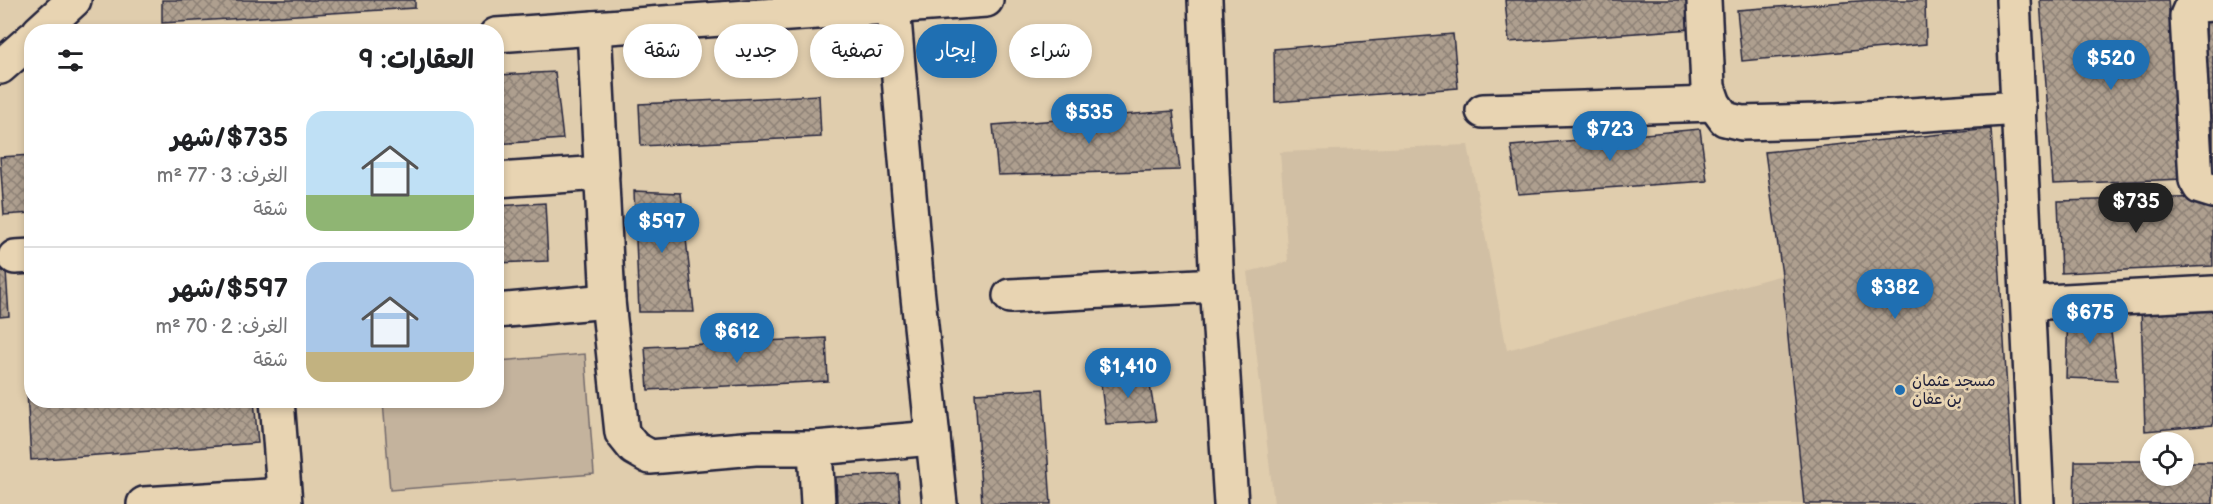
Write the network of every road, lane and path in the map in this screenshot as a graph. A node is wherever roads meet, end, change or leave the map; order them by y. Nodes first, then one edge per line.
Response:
1 (986, 0) edge
2 (1205, 0) edge
3 (1704, 0) edge
4 (2013, 0) edge
5 (67, 3) edge
6 (2213, 4) edge
7 (878, 5) edge
8 (47, 24) edge
9 (594, 28) junction
10 (504, 34) edge
11 (24, 48) edge
12 (7, 67) edge
13 (1714, 104) junction
14 (2019, 108) junction
15 (1483, 111) dead end
16 (602, 173) junction
17 (504, 179) edge
18 (2213, 190) edge
19 (1217, 285) junction
20 (2213, 293) edge
21 (1010, 296) dead end
22 (608, 301) junction
23 (2028, 303) junction
24 (504, 310) edge
25 (279, 408) edge
26 (933, 438) junction
27 (815, 448) junction
28 (285, 499) edge
29 (144, 504) edge
30 (818, 504) edge
31 (940, 504) edge
32 (1231, 504) edge
33 (2037, 504) edge

1 - 7 street
2 - 19 street
3 - 13 street
4 - 14 street
5 - 8 street
6 - 18 street
7 - 9 street
7 - 26 street
9 - 10 street
9 - 16 street
11 - 12 street
13 - 14 street
13 - 15 street
14 - 23 street
16 - 17 street
16 - 22 street
19 - 21 street
19 - 32 street
20 - 23 street
22 - 24 street
22 - 27 street
23 - 33 street
25 - 28 street
26 - 27 street
26 - 31 street
27 - 30 street
28 - 29 street

